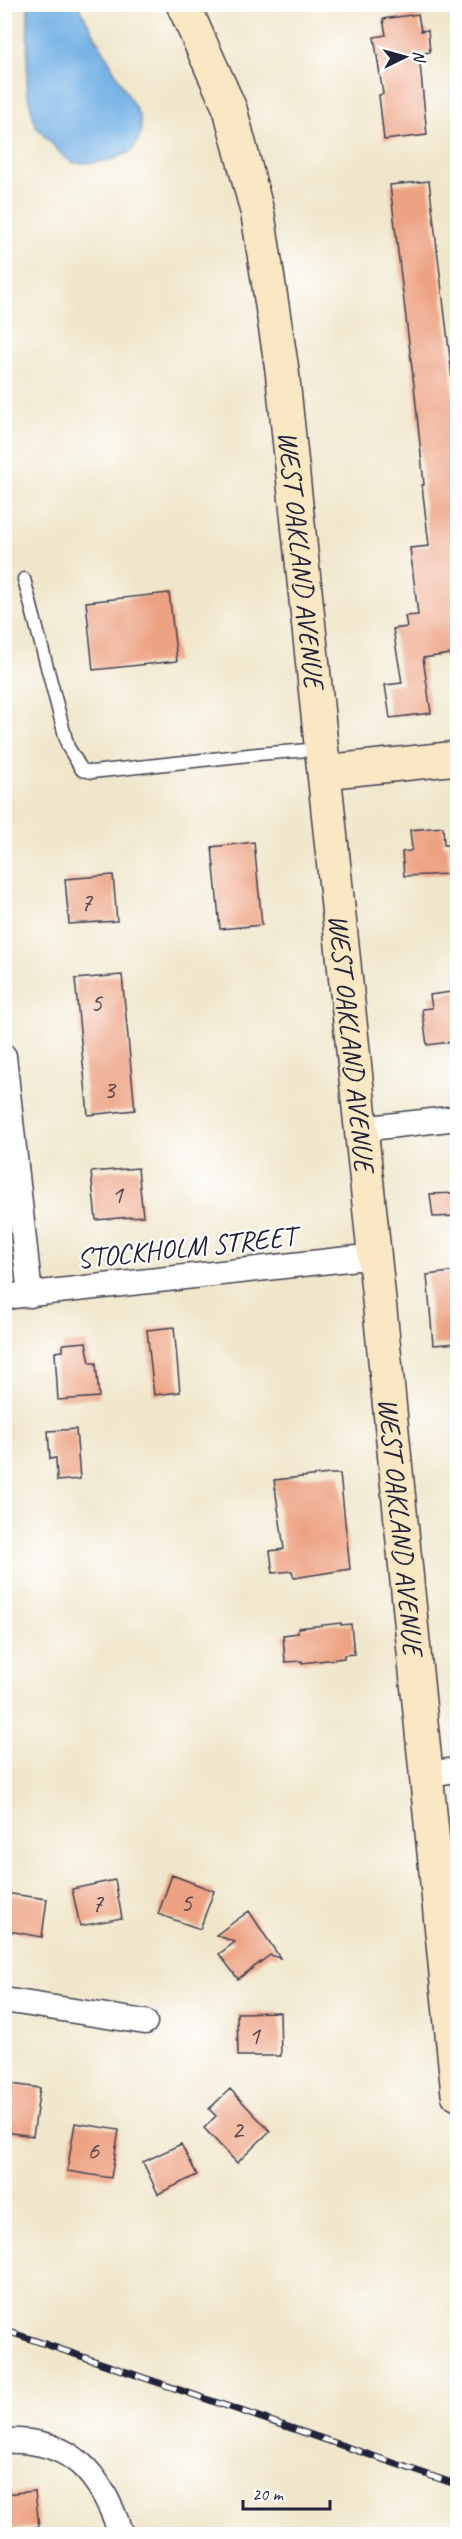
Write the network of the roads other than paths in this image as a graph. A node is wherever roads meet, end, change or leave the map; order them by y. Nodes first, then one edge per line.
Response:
1 (183, 4) edge
2 (24, 579) dead end
3 (458, 758) edge
4 (323, 761) junction
5 (4, 1056) edge
6 (458, 1118) edge
7 (362, 1129) junction
8 (375, 1256) junction
9 (30, 1294) junction
10 (4, 1297) edge
11 (458, 1770) edge
12 (425, 1774) junction
13 (452, 1985) edge
14 (4, 2000) edge
15 (145, 2022) dead end
16 (458, 2094) edge
17 (4, 2441) edge
18 (121, 2535) edge

1 - 4 main road, WEST OAKLAND AVENUE
2 - 4 lane
3 - 4 main road
4 - 7 main road, WEST OAKLAND AVENUE
5 - 9 street
6 - 7 street
7 - 8 main road, WEST OAKLAND AVENUE
8 - 9 street, STOCKHOLM STREET
8 - 12 main road, WEST OAKLAND AVENUE
9 - 10 street, STOCKHOLM STREET
11 - 12 street
12 - 13 main road, WEST OAKLAND AVENUE
13 - 16 main road, WEST OAKLAND AVENUE
14 - 15 street
17 - 18 street

